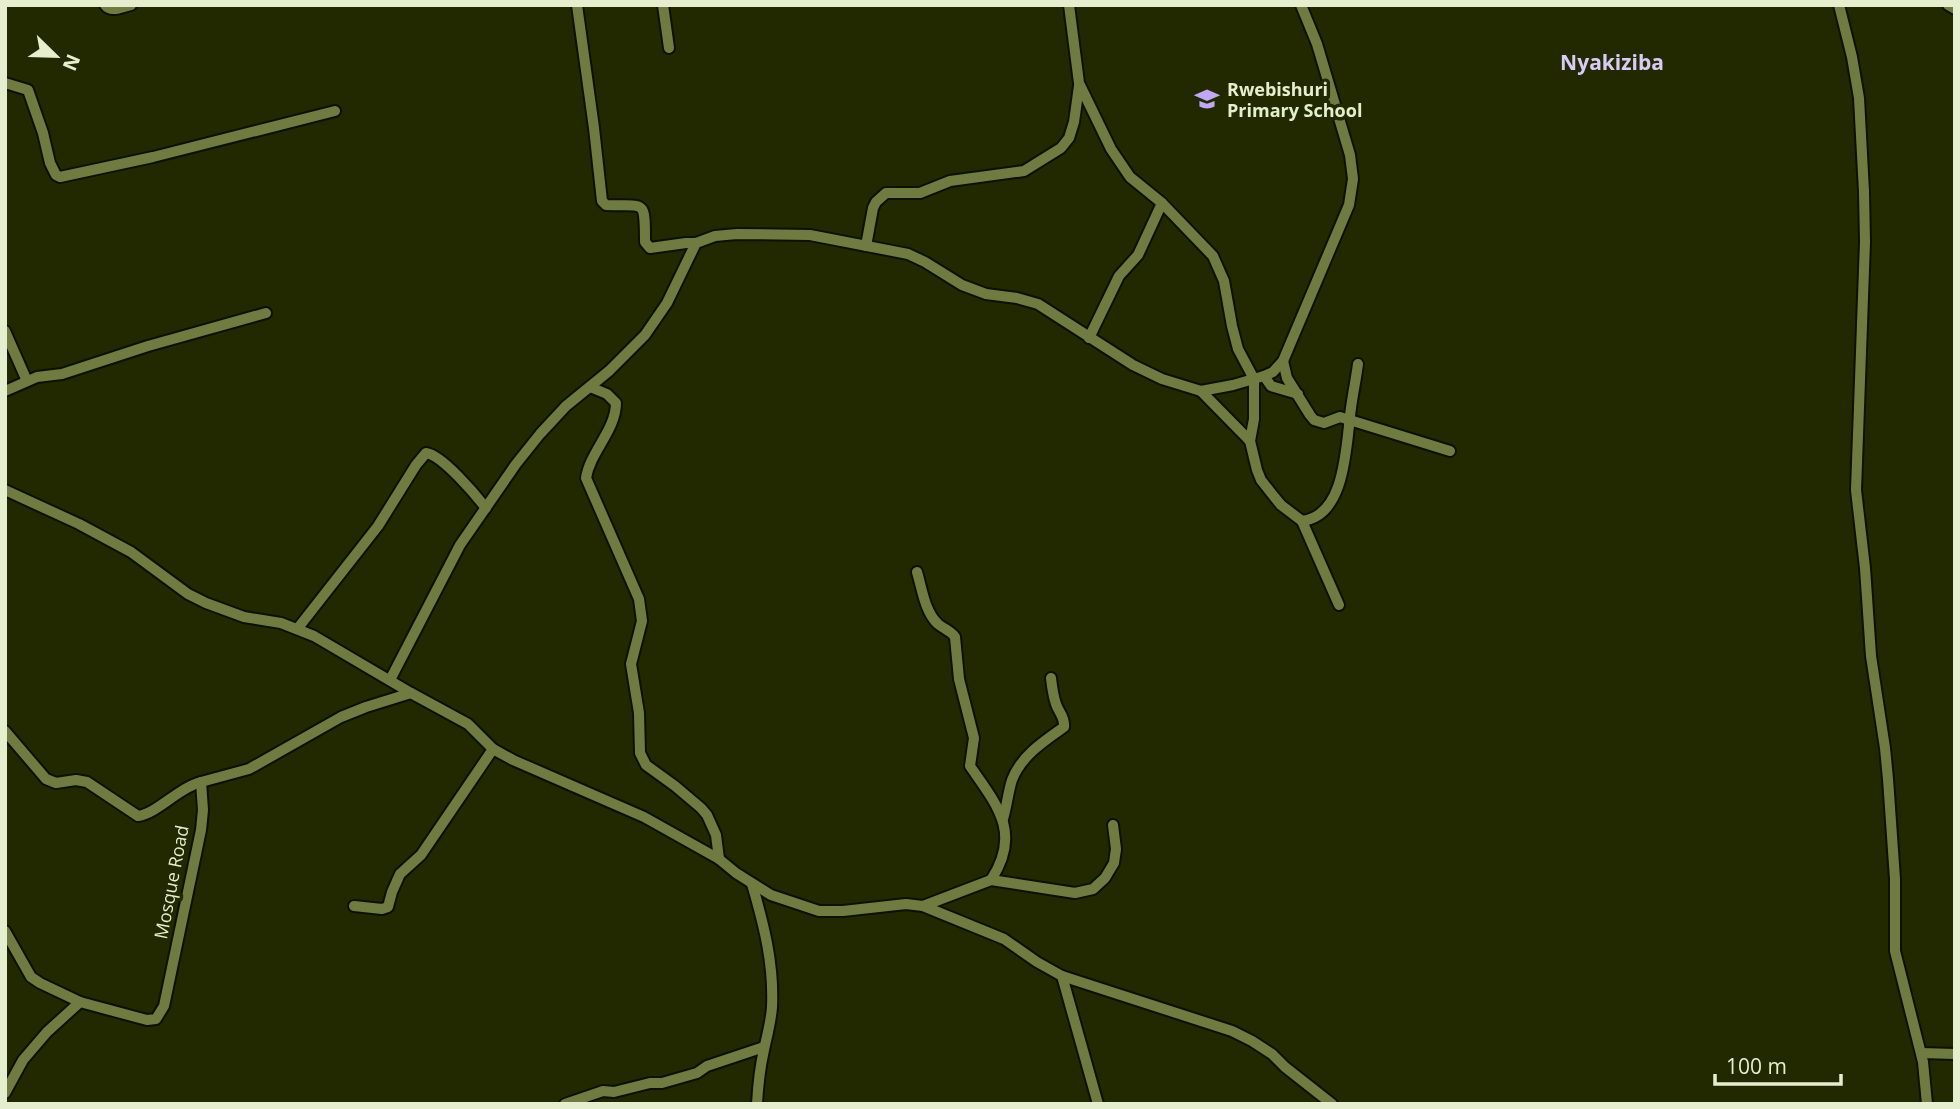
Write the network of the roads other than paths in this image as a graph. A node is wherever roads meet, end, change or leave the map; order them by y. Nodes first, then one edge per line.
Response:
1 (105, 5) edge
2 (131, 5) edge
3 (577, 5) edge
4 (663, 5) edge
5 (1069, 5) edge
6 (1301, 5) edge
7 (1839, 5) edge
8 (1948, 5) edge
9 (1955, 9) edge
10 (669, 48) dead end
11 (5, 83) edge
12 (1079, 83) junction
13 (335, 111) dead end
14 (1162, 203) junction
15 (696, 243) junction
16 (866, 246) junction
17 (266, 313) dead end
18 (5, 331) edge
19 (1089, 338) junction
20 (1283, 361) junction
21 (1358, 364) dead end
22 (1259, 378) junction
23 (27, 381) junction
24 (590, 387) junction
25 (5, 391) edge
26 (1201, 391) junction
27 (1298, 394) junction
28 (1350, 421) junction
29 (1250, 441) junction
30 (1450, 451) dead end
31 (5, 490) edge
32 (486, 508) junction
33 (1302, 521) junction
34 (917, 572) dead end
35 (1339, 605) dead end
36 (298, 628) junction
37 (1051, 678) dead end
38 (390, 680) junction
39 (411, 693) junction
40 (5, 731) edge
41 (493, 749) junction
42 (201, 782) junction
43 (1003, 819) junction
44 (1113, 825) dead end
45 (719, 859) junction
46 (991, 880) junction
47 (752, 884) junction
48 (354, 906) dead end
49 (922, 906) junction
50 (5, 931) edge
51 (1062, 976) junction
52 (80, 1002) junction
53 (764, 1047) junction
54 (1921, 1053) junction
55 (1955, 1054) edge
56 (5, 1093) edge
57 (565, 1104) edge
58 (757, 1104) edge
59 (1098, 1104) edge
60 (1332, 1104) edge
61 (1927, 1104) edge

1 - 2 street
3 - 15 street
4 - 10 street
5 - 12 street
6 - 20 street
7 - 54 street
8 - 9 street
11 - 13 street
12 - 14 street
12 - 16 street
14 - 19 street
14 - 22 street
15 - 16 street
15 - 24 street
16 - 19 street
17 - 23 street
18 - 23 street
19 - 26 street
20 - 22 street
20 - 27 street
21 - 28 street
22 - 26 street
22 - 27 street
22 - 29 street
23 - 25 street
24 - 32 street
24 - 45 street
26 - 29 street
27 - 28 street
28 - 30 street
28 - 33 street
29 - 33 street
31 - 36 street
32 - 36 street
32 - 38 street
33 - 35 street
34 - 43 street
36 - 38 street
37 - 43 street
38 - 39 street
39 - 41 street
39 - 42 street
40 - 42 street
41 - 45 street
41 - 48 street
42 - 52 street, Mosque Road
43 - 46 street
44 - 46 street
45 - 47 street
46 - 49 street
47 - 49 street
47 - 53 street
49 - 51 street
50 - 52 street
51 - 59 street
51 - 60 street
52 - 56 street
53 - 57 street
53 - 58 street
54 - 55 street
54 - 61 street

